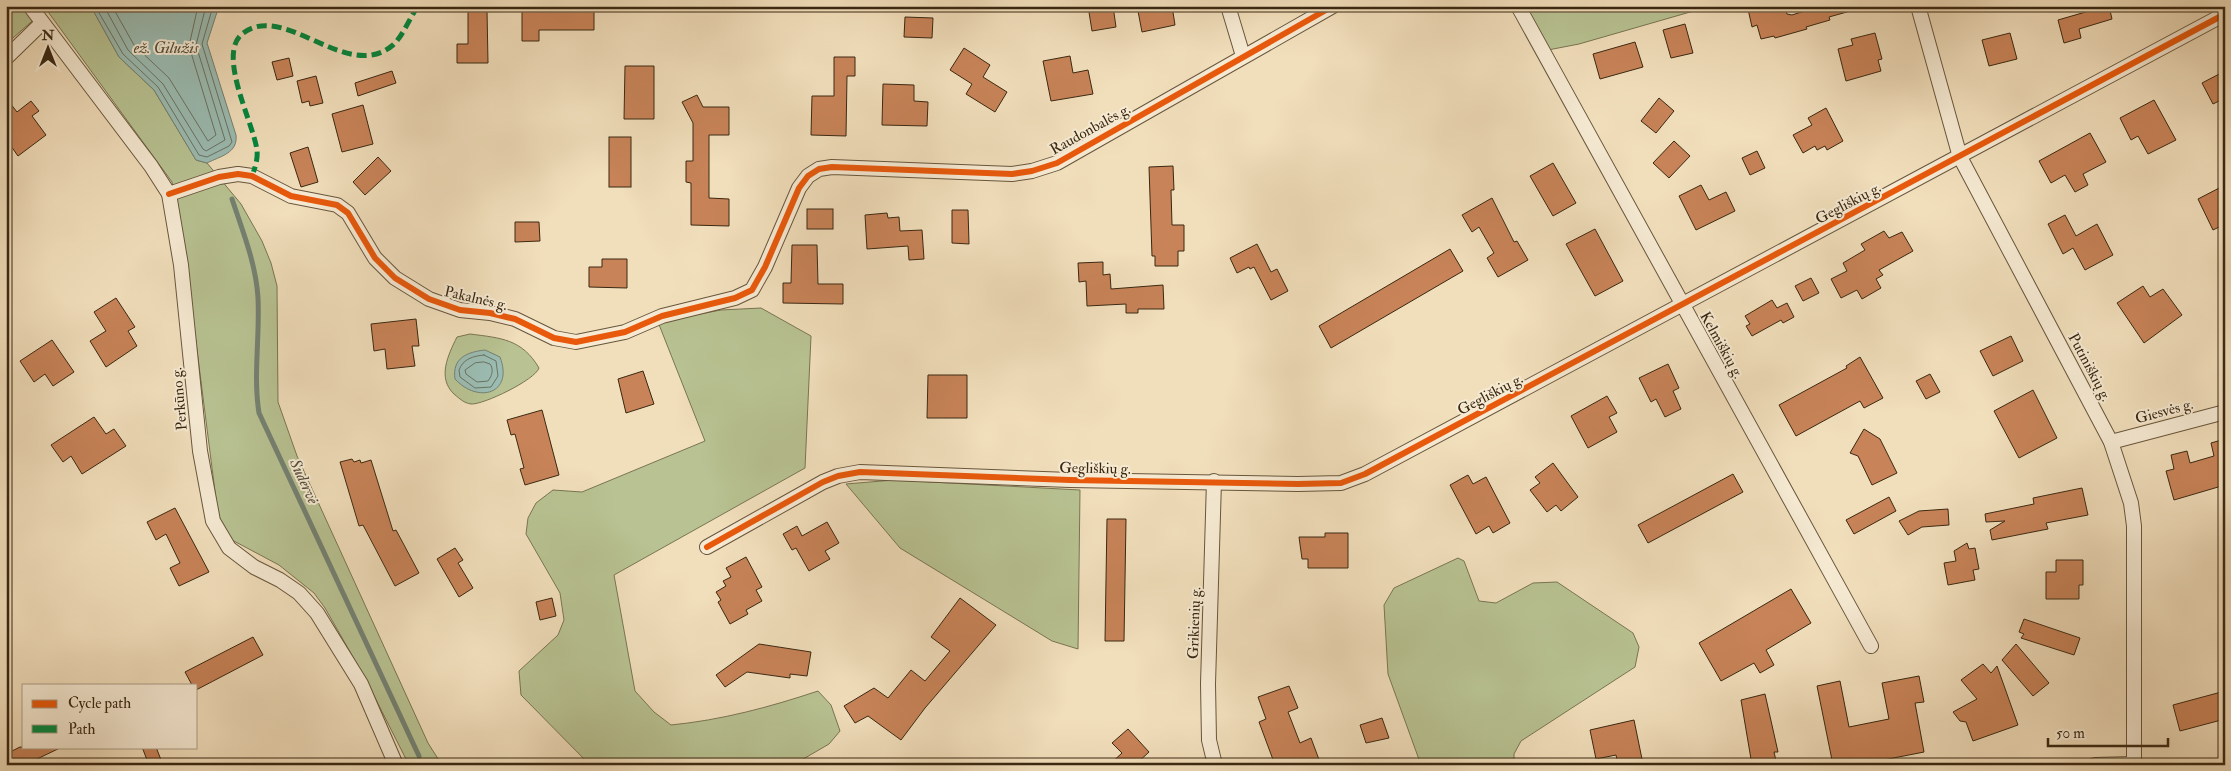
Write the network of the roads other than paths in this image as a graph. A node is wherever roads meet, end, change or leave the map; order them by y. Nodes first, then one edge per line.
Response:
1 (30, 6) edge
2 (1228, 6) edge
3 (1333, 6) edge
4 (1518, 6) edge
5 (1918, 6) edge
6 (2225, 14) edge
7 (42, 23) junction
8 (1243, 56) junction
9 (6, 58) edge
10 (1960, 157) junction
11 (832, 167) joint
12 (169, 194) junction
13 (1682, 306) junction
14 (2225, 412) edge
15 (2111, 442) junction
16 (1214, 481) junction
17 (707, 547) dead end
18 (1871, 646) dead end
19 (2134, 764) edge
20 (396, 765) edge
21 (1215, 765) edge
22 (2095, 765) edge

1 - 7 street, Perkūno g.
2 - 8 street
3 - 8 street, Raudonbalės g.
4 - 13 street, Kelmiškių g.
5 - 10 street, Putiniškių g.
6 - 10 street, Gegliškių g.
7 - 9 street
7 - 12 street, Perkūno g.
8 - 11 street, Raudonbalės g.
10 - 13 street, Gegliškių g.
10 - 15 street, Putiniškių g.
11 - 12 street, Pakalnės g.
12 - 20 street, Perkūno g.
13 - 16 street, Gegliškių g.
13 - 18 street, Kelmiškių g.
14 - 15 street, Giesvės g.
15 - 19 street, Putiniškių g.
16 - 17 street, Gegliškių g.
16 - 21 street, Grikienių g.
19 - 22 street

